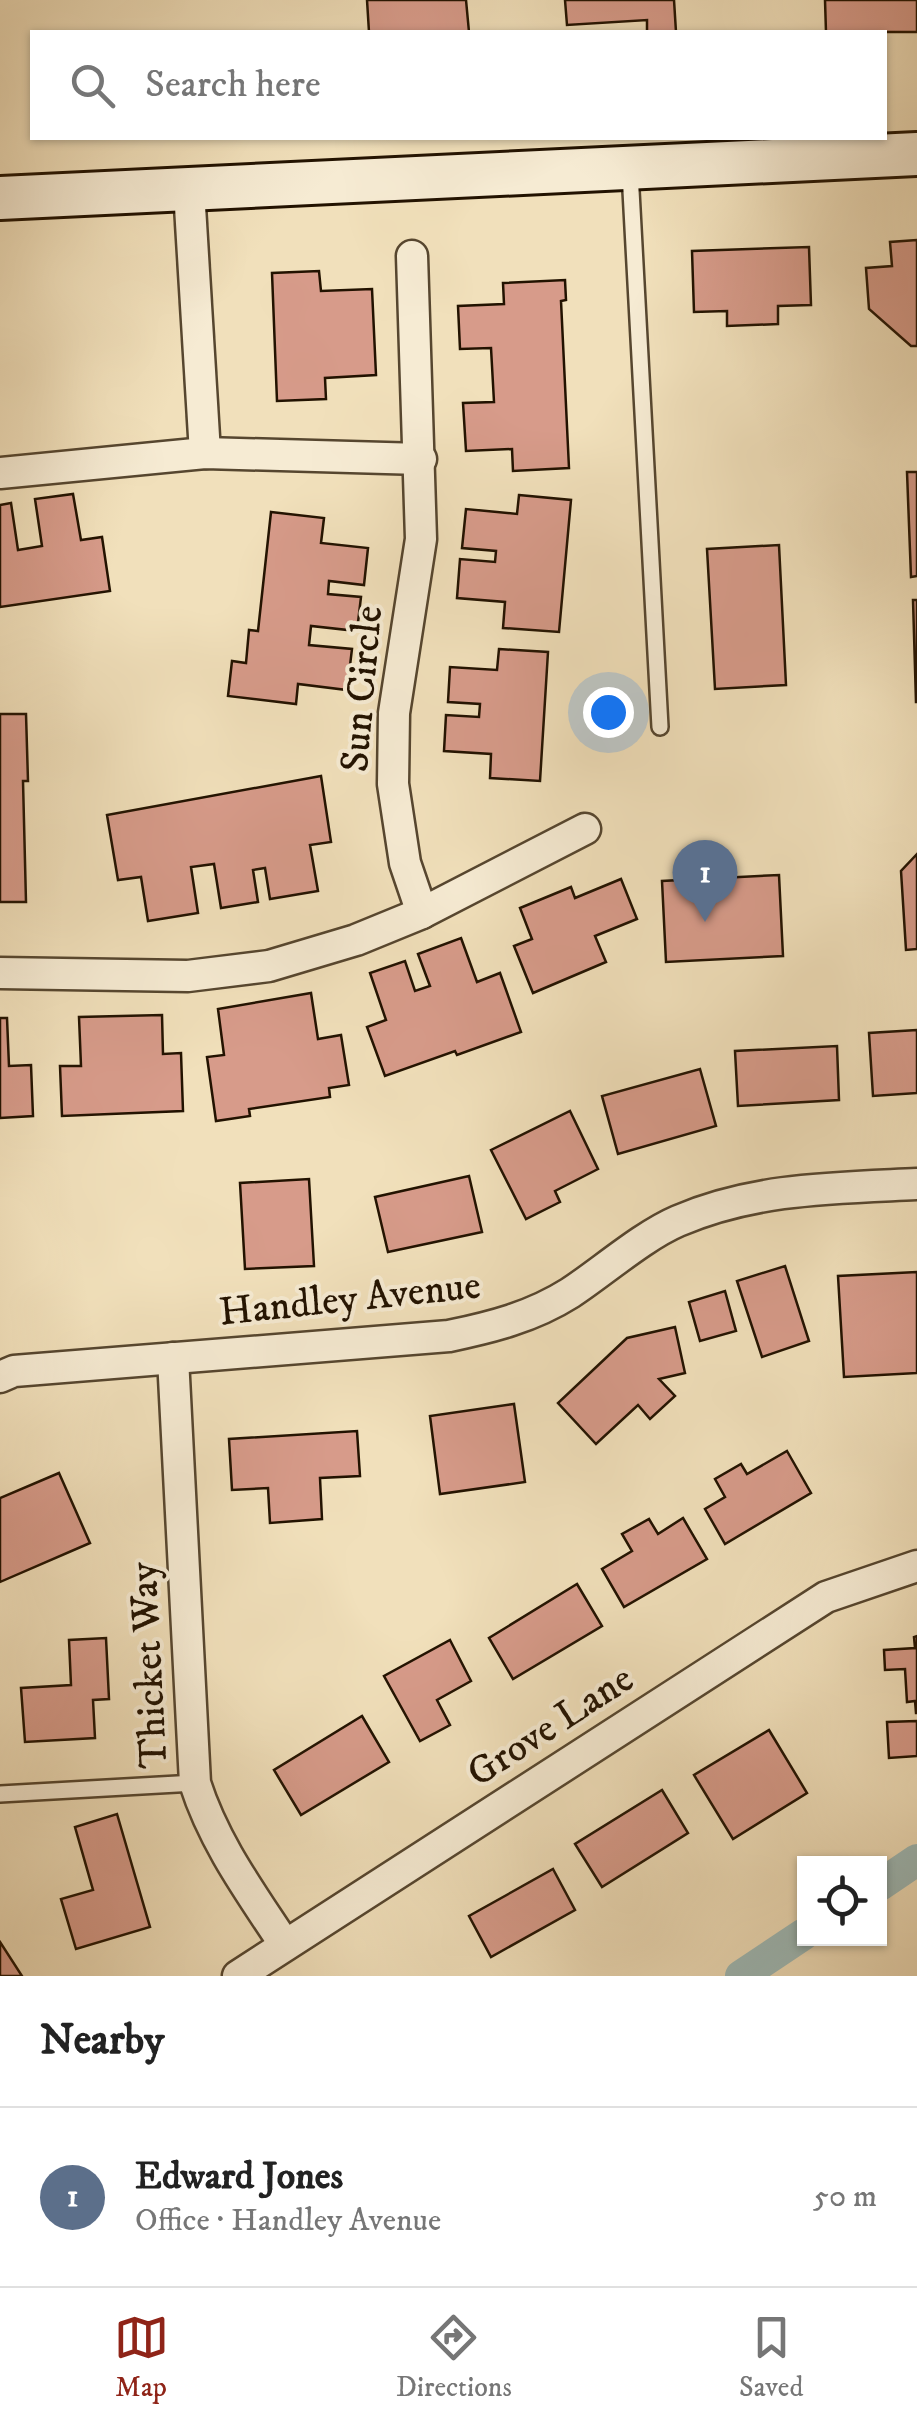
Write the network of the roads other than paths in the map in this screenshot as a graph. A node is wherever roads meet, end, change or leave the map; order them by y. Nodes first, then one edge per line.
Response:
1 (917, 154) edge
2 (630, 168) junction
3 (189, 190) junction
4 (0, 198) edge
5 (412, 256) dead end
6 (205, 453) junction
7 (421, 460) junction
8 (0, 474) edge
9 (660, 728) dead end
10 (585, 829) dead end
11 (422, 913) junction
12 (0, 974) edge
13 (917, 1184) edge
14 (174, 1358) junction
15 (0, 1377) edge
16 (917, 1566) edge
17 (195, 1783) junction
18 (0, 1794) edge
19 (285, 1945) junction
20 (238, 1976) edge

1 - 2 street
2 - 3 street
2 - 9 lane
3 - 4 street
3 - 6 street
5 - 7 street, Sun Circle
6 - 7 street
6 - 8 street
7 - 11 street, Sun Circle
10 - 11 street
11 - 12 street
13 - 14 street, Handley Avenue
14 - 15 street, Handley Avenue
14 - 17 street, Thicket Way
16 - 19 street, Grove Lane
17 - 18 lane
17 - 19 street, Thicket Way
19 - 20 street, Grove Lane

